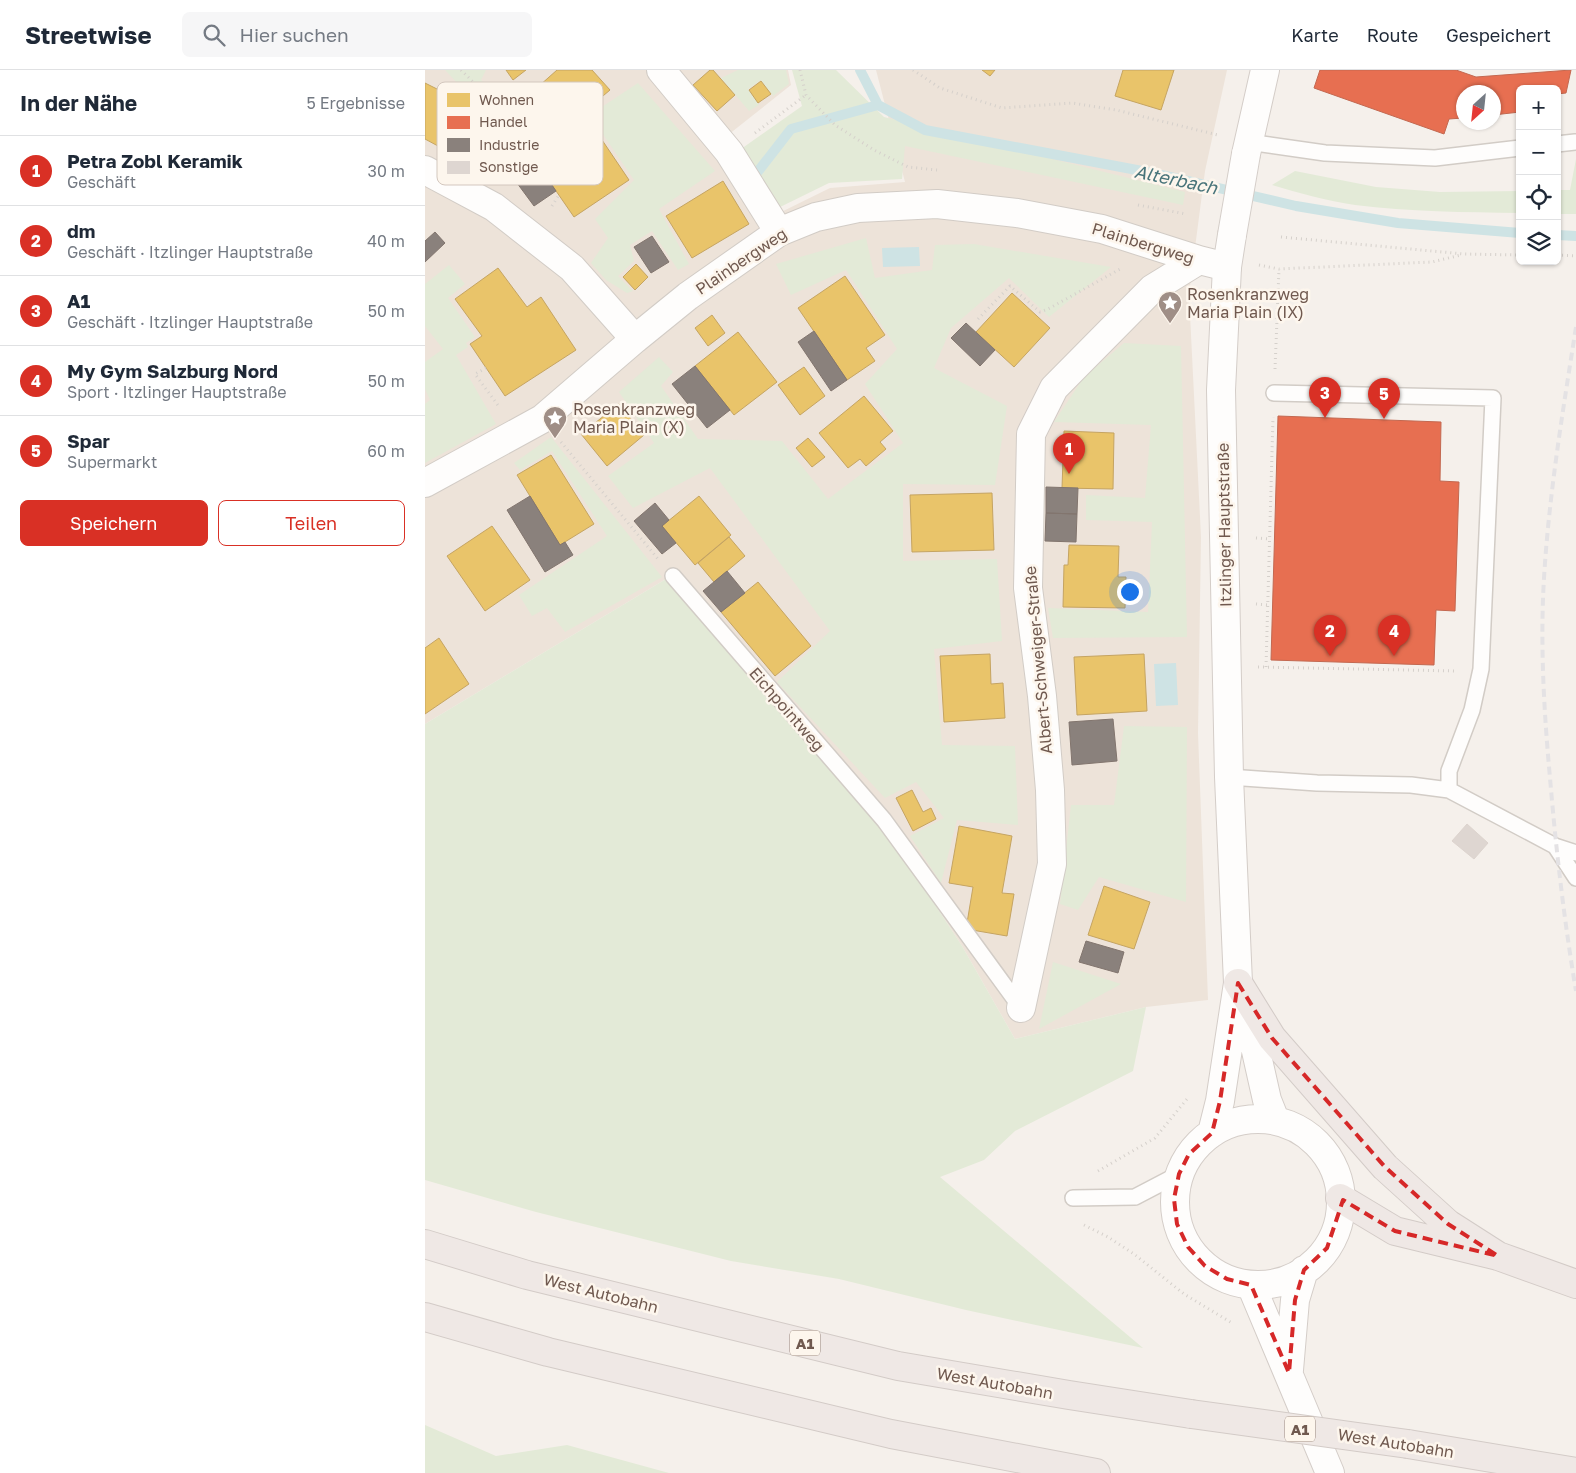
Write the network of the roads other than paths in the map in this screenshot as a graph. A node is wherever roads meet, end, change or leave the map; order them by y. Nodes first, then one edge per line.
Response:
1 (661, 70) edge
2 (1265, 70) edge
3 (1575, 142) edge
4 (1561, 144) edge
5 (1247, 148) junction
6 (1516, 148) edge
7 (425, 170) edge
8 (437, 176) edge
9 (453, 185) edge
10 (779, 232) junction
11 (1199, 260) junction
12 (1227, 267) junction
13 (635, 339) junction
14 (1274, 393) road end
15 (425, 483) edge
16 (673, 576) road end
17 (1229, 777) junction
18 (1449, 790) junction
19 (1555, 846) junction
20 (1576, 853) edge
21 (1576, 878) edge
22 (1238, 983) junction
23 (1021, 1008) joint
24 (1275, 1120) junction
25 (1212, 1132) junction
26 (1179, 1174) junction
27 (1073, 1198) road end
28 (1340, 1198) junction
29 (425, 1244) edge
30 (1498, 1256) junction
31 (1303, 1270) junction
32 (1576, 1284) edge
33 (1251, 1285) junction
34 (425, 1317) edge
35 (1289, 1373) junction
36 (1576, 1472) edge
37 (1097, 1473) edge
38 (1330, 1473) edge

1 - 10 street
2 - 5 street, Itzlinger Hauptstraße
3 - 4 lane
5 - 6 lane
5 - 12 street, Itzlinger Hauptstraße, bridge
7 - 8 street
9 - 13 street
10 - 11 street, Plainbergweg
10 - 13 street, Plainbergweg
11 - 12 street, Plainbergweg
11 - 23 street, Albert-Schweiger-Straße
12 - 17 street, Itzlinger Hauptstraße
13 - 15 street, Plainbergweg
14 - 18 lane
16 - 23 lane, Eichpointweg
17 - 18 lane
17 - 22 street, Itzlinger Hauptstraße
18 - 19 lane
19 - 20 lane
19 - 21 lane
22 - 24 street
22 - 25 street
22 - 30 highway
24 - 25 street
24 - 28 street
25 - 26 street
26 - 27 lane
26 - 33 street
28 - 30 highway
28 - 31 street
29 - 36 highway, West Autobahn / A1, bridge
30 - 32 highway
31 - 33 street
31 - 35 street
33 - 35 street
34 - 37 highway
35 - 38 street

